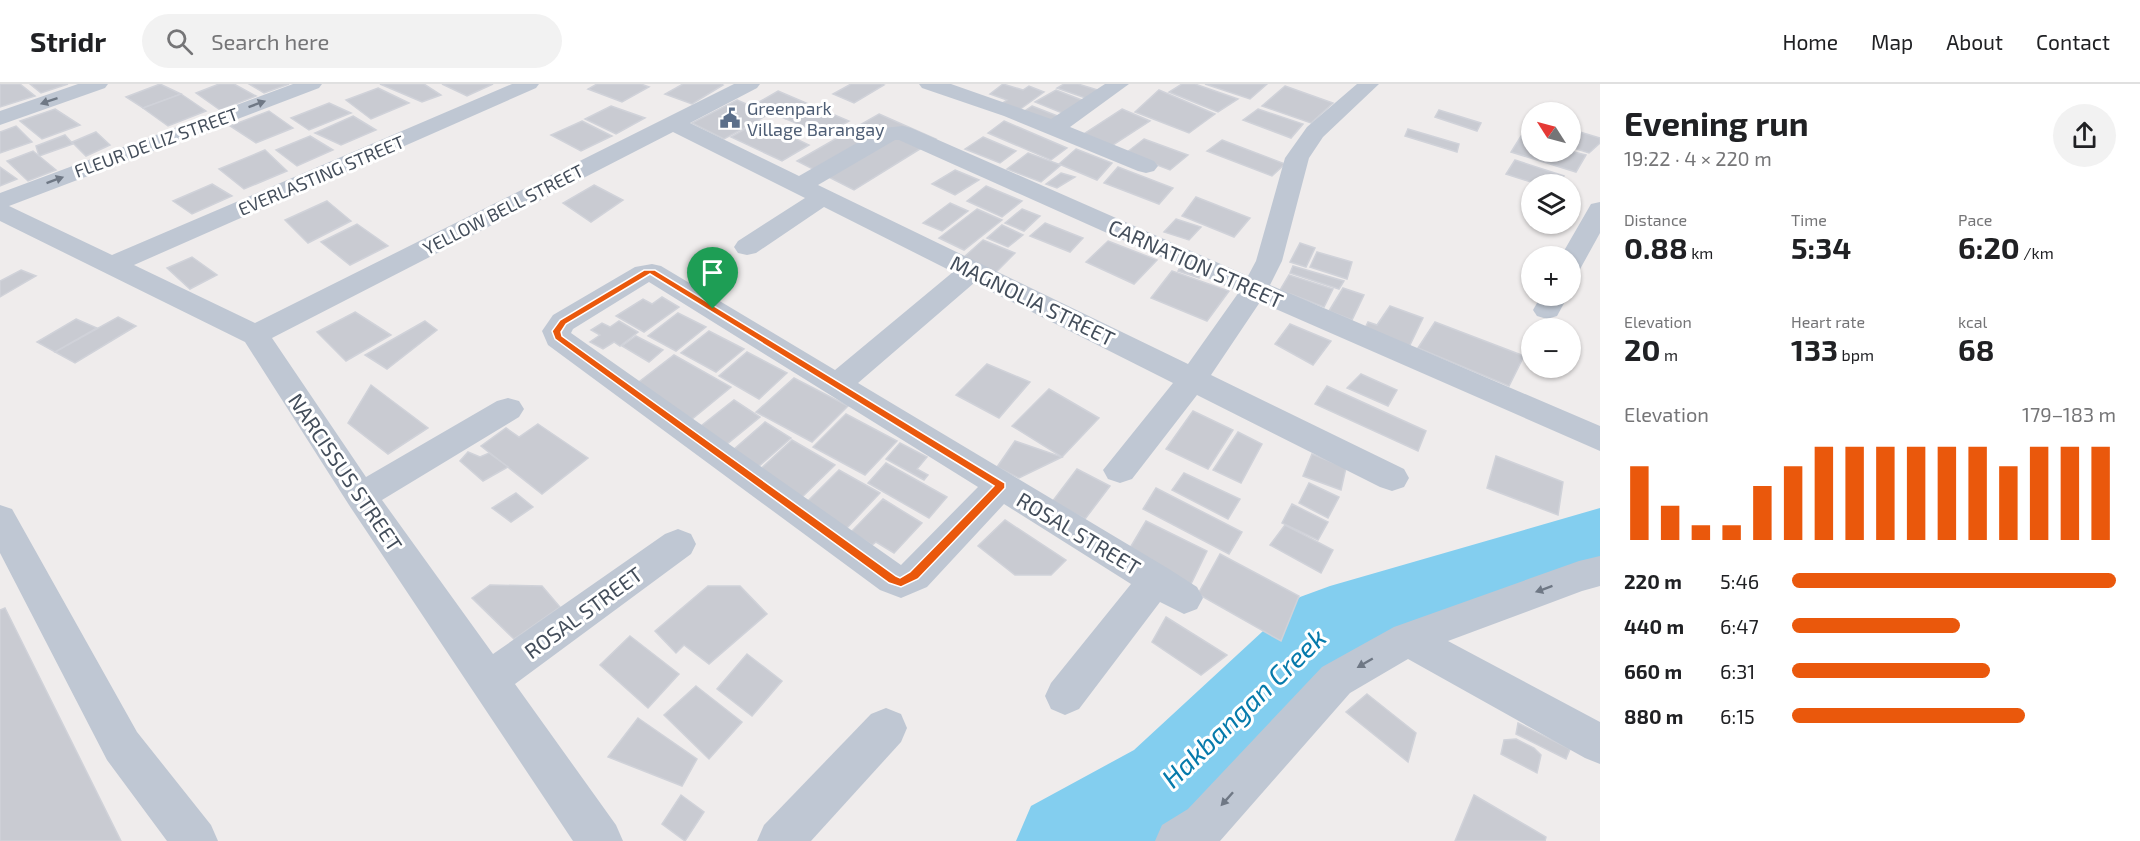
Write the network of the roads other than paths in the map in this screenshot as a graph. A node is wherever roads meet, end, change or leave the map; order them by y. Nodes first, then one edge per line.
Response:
1 (98, 84) edge
2 (312, 84) edge
3 (529, 84) edge
4 (750, 84) edge
5 (929, 84) edge
6 (1119, 84) edge
7 (1369, 84) edge
8 (0, 118) edge
9 (673, 123) junction
10 (1053, 128) junction
11 (1146, 166) dead end
12 (798, 186) junction
13 (824, 197) junction
14 (0, 201) edge
15 (1600, 209) edge
16 (0, 211) edge
17 (1580, 246) edge
18 (747, 247) dead end
19 (112, 265) junction
20 (972, 270) junction
21 (1255, 290) junction
22 (255, 335) junction
23 (1193, 379) junction
24 (836, 385) junction
25 (508, 409) dead end
26 (1600, 439) edge
27 (1120, 470) dead end
28 (1392, 478) dead end
29 (1001, 485) junction
30 (361, 496) junction
31 (0, 519) edge
32 (678, 544) dead end
33 (1600, 571) edge
34 (1408, 639) junction
35 (489, 680) junction
36 (1065, 696) dead end
37 (886, 728) dead end
38 (1600, 744) edge
39 (195, 841) edge
40 (600, 841) edge
41 (780, 841) edge
42 (1178, 841) edge

1 -> 8 street
14 -> 2 street, FLEUR DE LIZ STREET
3 - 19 street, EVERLASTING STREET
4 - 9 street, YELLOW BELL STREET
5 - 10 street
6 - 10 street
7 - 21 street
9 - 12 street, MAGNOLIA STREET
9 - 22 street, YELLOW BELL STREET
10 - 11 street
12 - 13 street, MAGNOLIA STREET
12 - 21 street, CARNATION STREET
13 - 18 street
13 - 20 street, MAGNOLIA STREET
15 - 17 street
16 - 19 street
19 - 22 street
20 - 23 street, MAGNOLIA STREET
20 - 24 street
21 - 23 street
21 - 26 street, CARNATION STREET
22 - 30 street, NARCISSUS STREET
23 - 27 street
23 - 28 street, MAGNOLIA STREET
24 - 29 street, ROSAL STREET
24 - 29 street, ROSAL STREET
25 - 30 street
29 - 36 street, ROSAL STREET
30 - 35 street, NARCISSUS STREET
31 - 39 street
32 - 35 street, ROSAL STREET
33 -> 34 street
34 - 38 street
34 -> 42 street
35 - 40 street, NARCISSUS STREET
37 - 41 street

